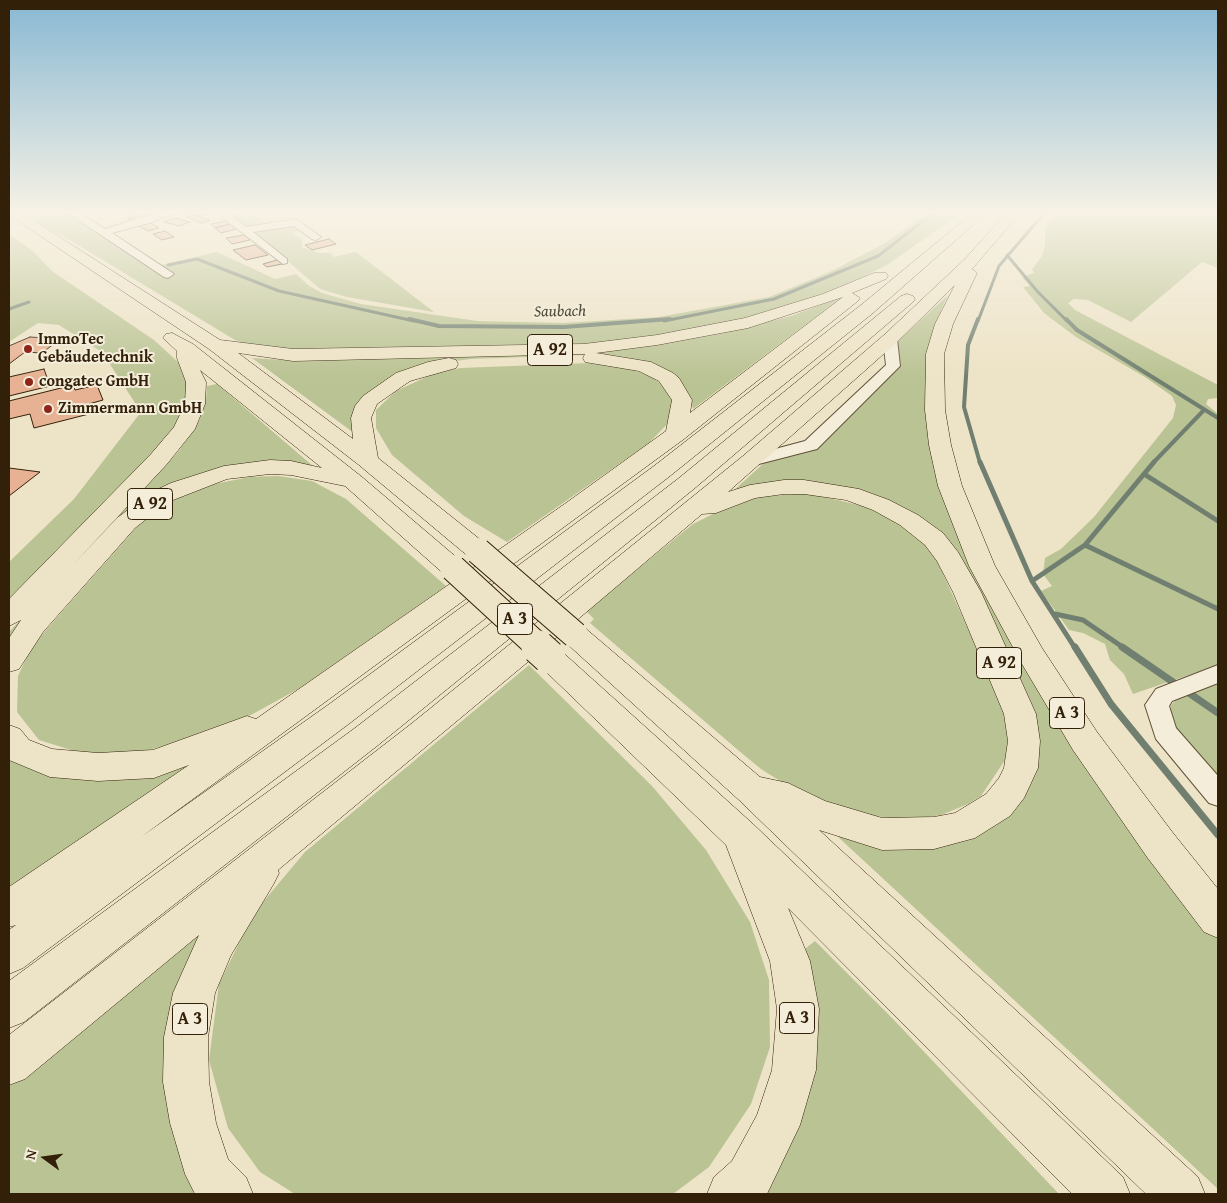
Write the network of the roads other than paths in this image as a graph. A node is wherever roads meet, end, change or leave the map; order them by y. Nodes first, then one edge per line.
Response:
1 (97, 267) edge
2 (158, 267) edge
3 (892, 267) edge
4 (916, 267) edge
5 (941, 267) edge
6 (965, 267) edge
7 (971, 267) edge
8 (888, 270) junction
9 (168, 274) dead end
10 (155, 326) dead end
11 (890, 339) junction
12 (215, 345) junction
13 (187, 348) junction
14 (676, 434) junction
15 (367, 460) junction
16 (751, 461) junction
17 (354, 482) junction
18 (679, 522) junction
19 (9, 616) edge
20 (9, 662) edge
21 (1218, 674) edge
22 (292, 709) junction
23 (9, 738) edge
24 (751, 790) junction
25 (1218, 795) edge
26 (740, 835) junction
27 (273, 854) junction
28 (9, 909) edge
29 (1218, 919) edge
30 (9, 954) edge
31 (9, 1007) edge
32 (9, 1063) edge
33 (229, 1194) edge
34 (731, 1194) edge
35 (1106, 1194) edge
36 (1181, 1194) edge

1 - 12 highway, A 92
2 - 9 street
3 - 8 highway, A 3
4 - 30 highway, A 3
5 - 31 highway, A 3
6 - 11 highway, A 3
7 - 29 highway, A 3
8 - 12 highway, A 92
8 - 14 highway, A 3
10 - 13 highway, A 92
11 - 16 highway, A 3
11 - 16 street
12 - 15 highway, A 92
13 - 17 highway, A 92
13 - 19 highway
14 - 15 highway
14 - 22 highway, A 3
15 - 24 highway, A 92, bridge
16 - 18 highway, A 3
17 - 20 highway, A 92
17 - 26 highway, A 92, bridge
18 - 24 highway, A 92
18 - 27 highway, A 3
21 - 25 street
22 - 23 highway
22 - 28 highway, A 3
24 - 36 highway, A 92
26 - 34 highway, A 3
26 - 35 highway, A 92
27 - 32 highway, A 3
27 - 33 highway, A 3

